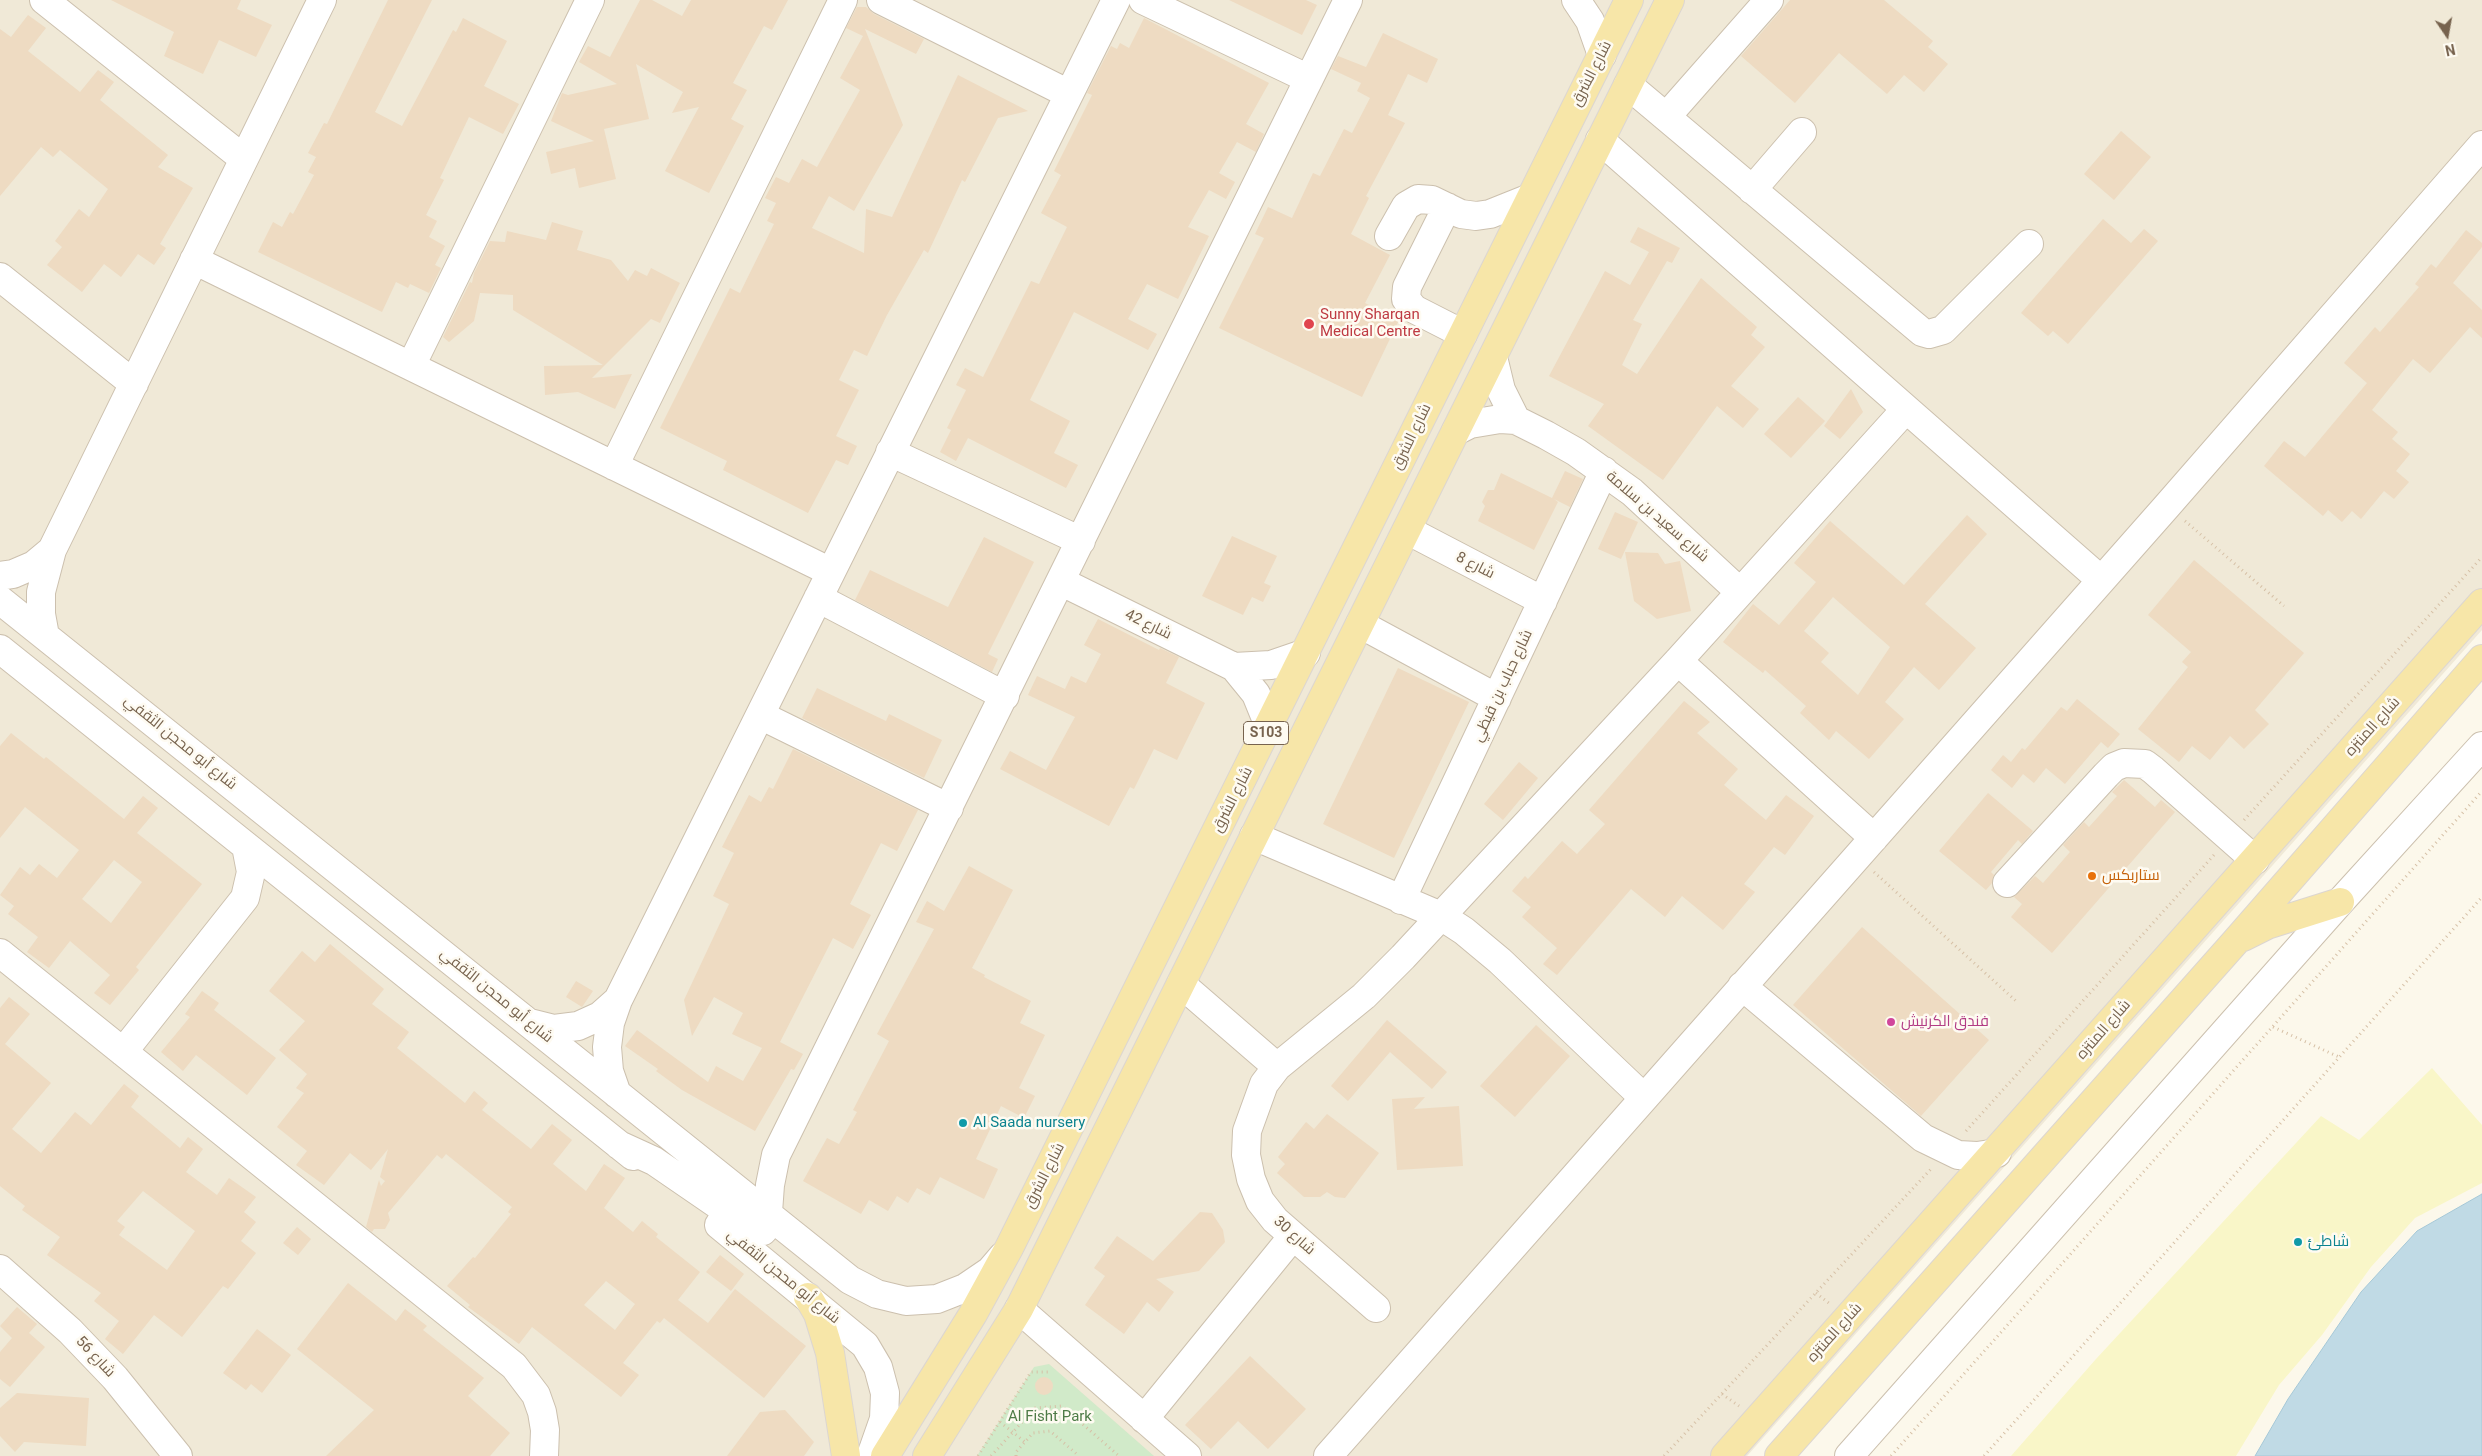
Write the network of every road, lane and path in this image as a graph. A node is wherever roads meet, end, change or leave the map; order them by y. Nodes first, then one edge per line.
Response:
1 (322, 0) edge
2 (590, 0) edge
3 (844, 0) edge
4 (881, 0) edge
5 (1116, 0) edge
6 (1143, 0) edge
7 (1348, 0) edge
8 (1576, 0) edge
9 (1629, 0) edge
10 (1670, 0) edge
11 (1769, 0) edge
12 (49, 2) edge
13 (1602, 55) junction
14 (1309, 79) junction
15 (1628, 85) junction
16 (1069, 94) junction
17 (1666, 117) junction
18 (1802, 132) dead end
19 (1600, 140) junction
20 (2482, 145) edge
21 (244, 159) junction
22 (1752, 190) junction
23 (1533, 194) junction
24 (1447, 207) junction
25 (1389, 236) dead end
26 (1549, 243) junction
27 (2029, 244) dead end
28 (194, 260) junction
29 (0, 277) edge
30 (1464, 334) junction
31 (1493, 357) junction
32 (411, 366) junction
33 (134, 384) junction
34 (1906, 409) junction
35 (1516, 420) junction
36 (1456, 431) junction
37 (890, 452) junction
38 (614, 466) junction
39 (1604, 471) junction
40 (2167, 506) junction
41 (1407, 530) junction
42 (1081, 541) junction
43 (52, 550) junction
44 (2482, 557) edge
45 (831, 572) junction
46 (0, 576) edge
47 (2101, 580) junction
48 (1062, 582) junction
49 (1740, 592) junction
50 (818, 598) junction
51 (0, 600) edge
52 (1543, 601) junction
53 (2482, 603) edge
54 (2284, 606) dead end
55 (1360, 624) junction
56 (45, 636) junction
57 (0, 649) edge
58 (1306, 653) junction
59 (1678, 660) junction
60 (2482, 660) edge
61 (1234, 667) junction
62 (1005, 696) junction
63 (1497, 698) junction
64 (760, 715) junction
65 (1270, 726) junction
66 (2482, 746) edge
67 (2482, 791) edge
68 (949, 808) junction
69 (1254, 836) junction
70 (2229, 837) junction
71 (246, 846) junction
72 (1865, 847) junction
73 (1203, 859) junction
74 (2255, 860) junction
75 (2007, 883) dead end
76 (301, 890) junction
77 (2482, 897) edge
78 (245, 898) junction
79 (1401, 900) junction
80 (2340, 902) junction
81 (1441, 916) junction
82 (2236, 941) junction
83 (0, 953) edge
84 (1184, 977) junction
85 (1742, 986) junction
86 (618, 1000) junction
87 (2016, 1001) dead end
88 (530, 1023) junction
89 (2273, 1027) junction
90 (123, 1052) junction
91 (2339, 1057) junction
92 (1277, 1067) junction
93 (617, 1094) junction
94 (1644, 1098) junction
95 (619, 1144) junction
96 (1948, 1151) junction
97 (1996, 1152) junction
98 (776, 1155) junction
99 (726, 1180) junction
100 (769, 1215) junction
101 (1293, 1236) junction
102 (1009, 1248) junction
103 (0, 1269) edge
104 (808, 1297) junction
105 (1376, 1308) dead end
106 (1019, 1309) junction
107 (514, 1366) junction
108 (1057, 1377) dead end
109 (1144, 1418) junction
110 (1000, 1422) junction
111 (1012, 1432) junction
112 (1025, 1442) junction
113 (178, 1456) edge
114 (544, 1456) edge
115 (557, 1456) edge
116 (846, 1456) edge
117 (871, 1456) edge
118 (885, 1456) edge
119 (927, 1456) edge
120 (978, 1456) edge
121 (991, 1456) edge
122 (1016, 1456) edge
123 (1079, 1456) edge
124 (1119, 1456) edge
125 (1187, 1456) edge
126 (1328, 1456) edge
127 (1664, 1456) edge
128 (1725, 1456) edge
129 (1778, 1456) edge
130 (1850, 1456) edge
131 (1892, 1456) edge
132 (1984, 1456) edge

1 - 21 street
2 - 32 street
3 - 38 street
4 - 16 street
5 - 16 street
6 - 14 street
7 - 14 street
8 - 13 street
9 - 13 main road, شارع الشرق / S103
10 - 15 main road, S103
11 - 17 street
12 - 21 street
13 - 23 main road, شارع الشرق / S103
14 - 42 street
15 - 17 street
15 - 19 main road, S103
16 - 37 street
17 - 22 street
18 - 22 street
19 - 26 main road, S103
19 - 34 street
20 - 40 street
21 - 28 street
22 - 27 street
23 - 24 street
23 - 26 main road
23 - 30 main road, شارع الشرق / S103
24 - 25 street
24 - 30 street
26 - 31 main road, S103
28 - 32 street
28 - 33 street
29 - 33 street
30 - 58 main road, شارع الشرق / S103
31 - 35 street
31 - 36 main road, S103
32 - 38 street
33 - 43 street
34 - 47 street
34 - 49 street, شارع 30
35 - 36 street, شارع سعيد بن سلامة
35 - 39 street, شارع سعيد بن سلامة
36 - 41 main road, S103
37 - 42 street
37 - 45 street
38 - 45 street
39 - 49 street, شارع سعيد بن سلامة
39 - 52 street, شارع حباب بن قيظي
40 - 47 street
40 - 54 path
41 - 52 street, شارع 8
41 - 55 main road, S103
42 - 48 street
43 - 46 street
43 - 56 street
44 - 70 path
45 - 50 street
47 - 72 street
48 - 61 street, شارع 42
48 - 62 street
49 - 59 street, شارع 30
50 - 62 street
50 - 64 street
51 - 56 street, شارع أبو محجن الثقفي
52 - 63 street, شارع حباب بن قيظي
53 - 74 main road, شارع المنتزه
55 - 63 street
55 - 69 main road, S103
56 - 88 street, شارع أبو محجن الثقفي
57 - 71 street, شارع أبو محجن الثقفي
58 - 61 street, شارع 42
58 - 65 main road, شارع الشرق / S103
59 - 72 street
59 - 81 street, شارع 30
60 - 82 main road
61 - 65 street, شارع 42
62 - 68 street
63 - 79 street, شارع حباب بن قيظي
64 - 68 street
64 - 86 street
65 - 73 main road, شارع الشرق / S103
66 - 80 street
67 - 89 path
68 - 98 street
69 - 79 street
69 - 84 main road, S103
70 - 74 street
70 - 75 street
70 - 96 path
71 - 76 street, شارع أبو محجن الثقفي
71 - 78 street
72 - 85 street
72 - 87 path
73 - 84 main road
73 - 102 main road, شارع الشرق / S103
74 - 97 main road, شارع المنتزه
76 - 78 street
76 - 95 street, شارع أبو محجن الثقفي
77 - 91 path
78 - 90 street
79 - 81 street
80 - 82 main road
80 - 130 street
81 - 92 street, شارع 30
81 - 94 street
82 - 129 main road
83 - 90 street
84 - 92 street
84 - 106 main road, S103
85 - 94 street
85 - 96 street
86 - 88 street
86 - 93 street
88 - 93 street, شارع أبو محجن الثقفي
89 - 91 path
89 - 131 path
90 - 107 street
91 - 132 path
92 - 101 street, شارع 30
93 - 99 street, شارع أبو محجن الثقفي
94 - 126 street
95 - 100 street
95 - 104 street, شارع أبو محجن الثقفي
96 - 97 street
96 - 127 path
97 - 128 main road, شارع المنتزه
98 - 99 street
98 - 100 street
99 - 100 street, شارع أبو محجن الثقفي
100 - 102 street, شارع أبو محجن الثقفي
101 - 105 street, شارع 30
101 - 109 street
102 - 118 main road, شارع الشرق / S103
103 - 113 street, شارع 56
104 - 116 main road
104 - 117 street, شارع أبو محجن الثقفي
106 - 109 street
106 - 119 main road, S103
107 - 114 street
107 - 115 street
108 - 110 path
109 - 125 street
110 - 111 path
110 - 120 path
111 - 112 path
111 - 121 path
111 - 124 path
112 - 122 path
112 - 123 path

